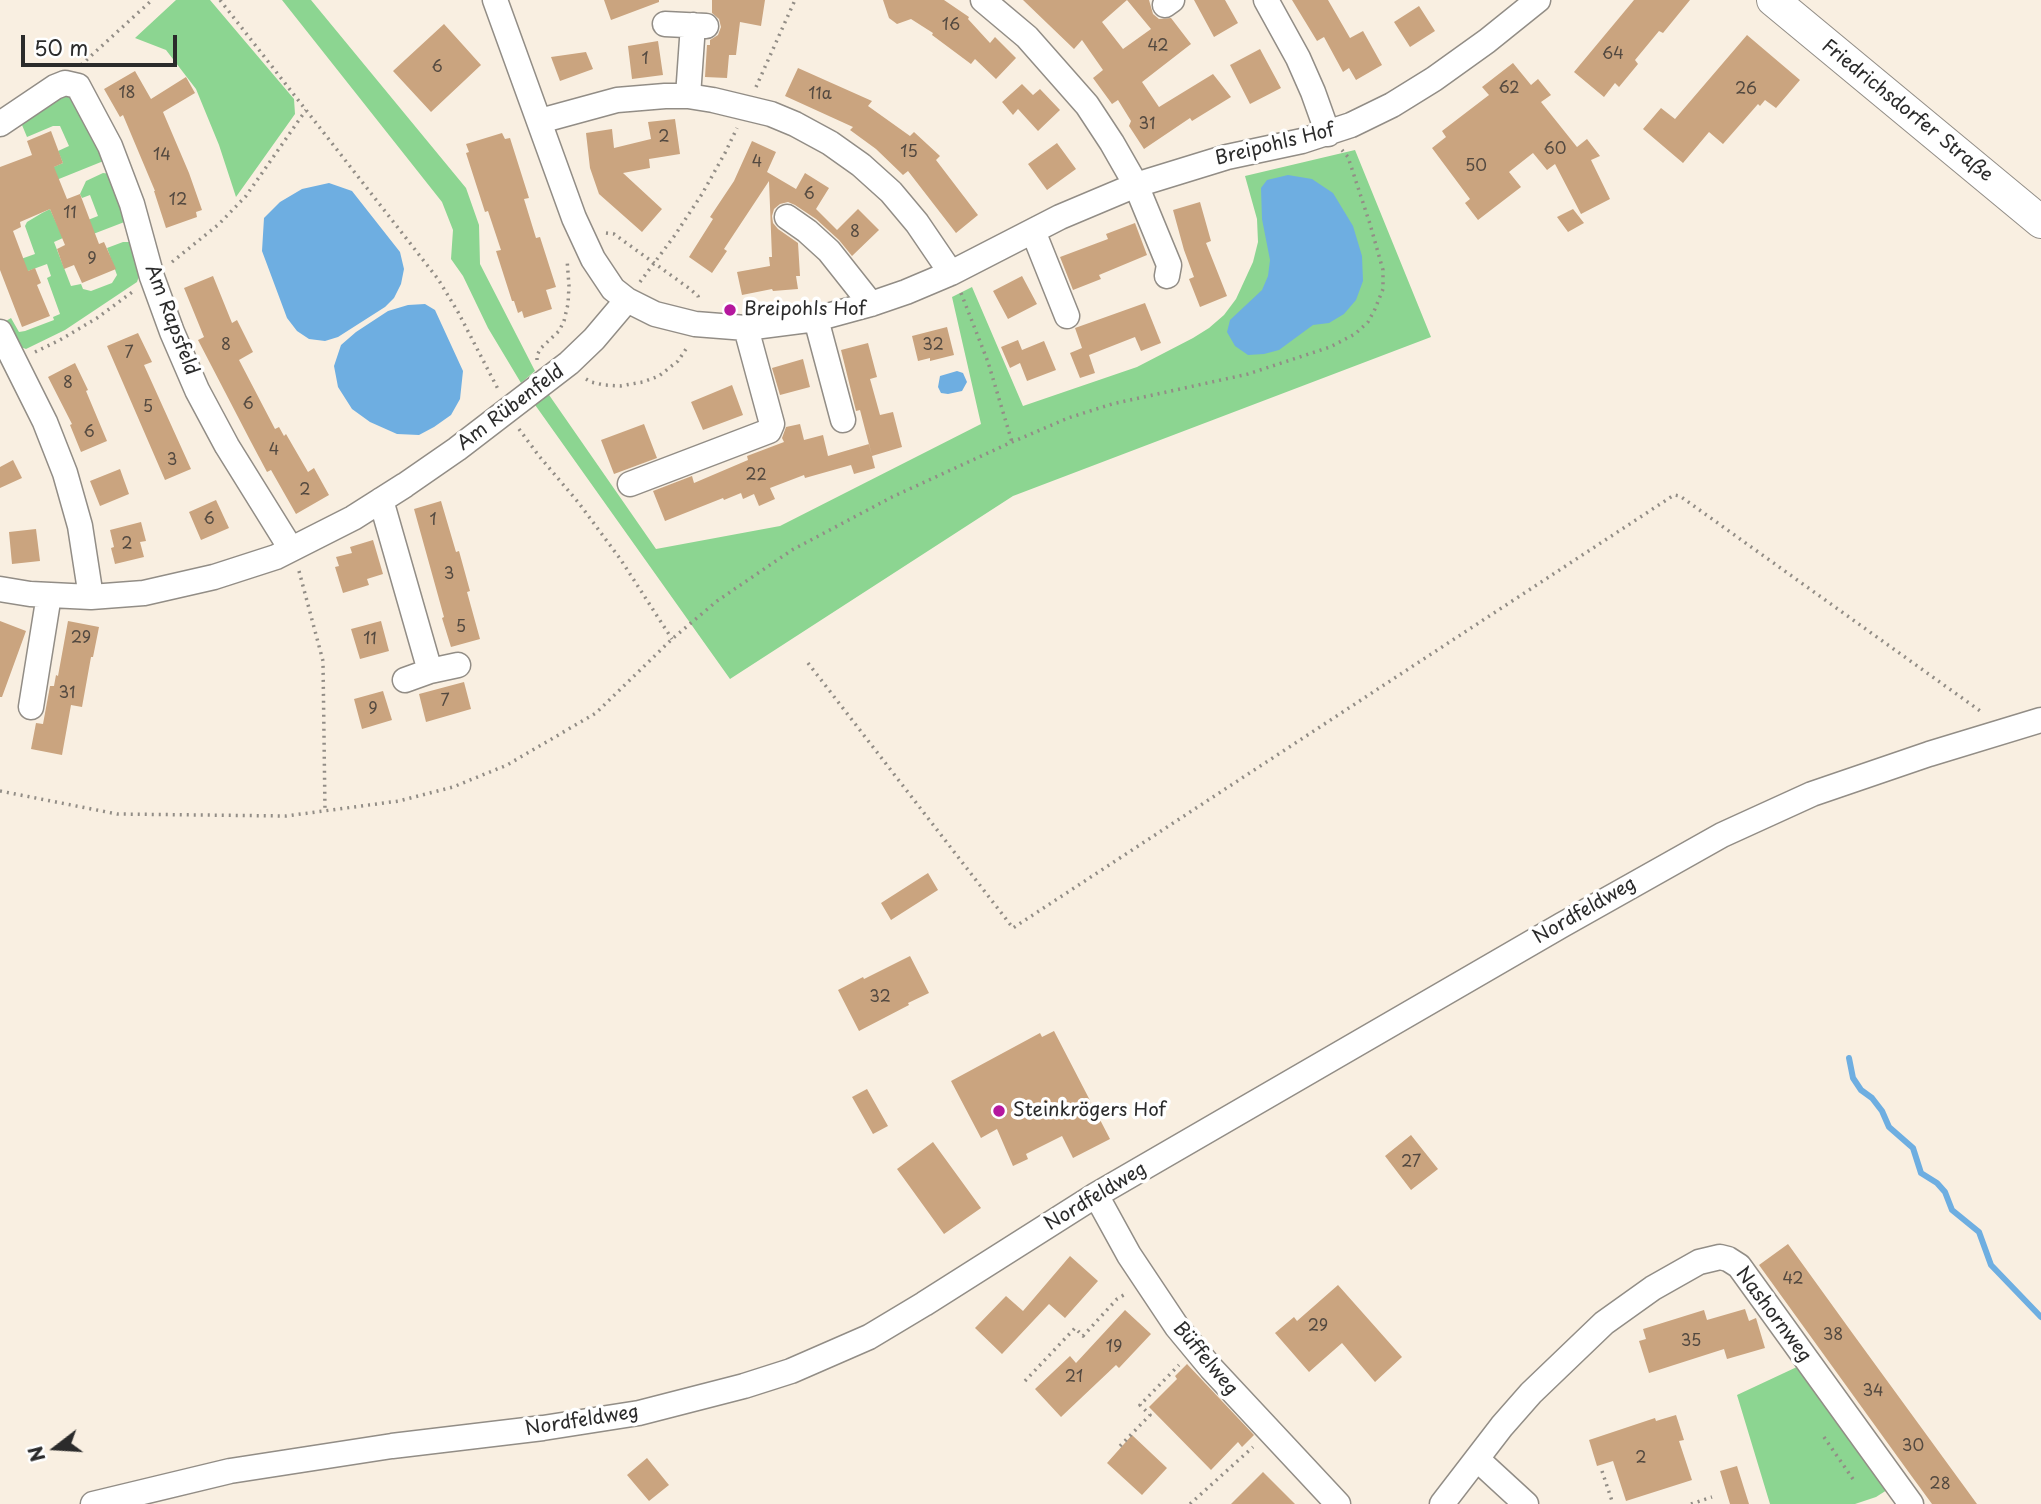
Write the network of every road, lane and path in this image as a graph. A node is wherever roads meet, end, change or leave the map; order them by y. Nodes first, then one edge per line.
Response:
1 (152, 0) edge
2 (220, 0) edge
3 (495, 0) edge
4 (795, 0) edge
5 (984, 0) edge
6 (1266, 0) edge
7 (1538, 0) edge
8 (1773, 0) edge
9 (665, 24) dead end
10 (72, 83) junction
11 (688, 96) junction
12 (747, 107) junction
13 (540, 121) junction
14 (0, 124) edge
15 (1328, 134) junction
16 (1136, 184) junction
17 (787, 217) dead end
18 (2041, 222) edge
19 (1033, 231) junction
20 (951, 273) junction
21 (1167, 276) dead end
22 (627, 300) junction
23 (871, 304) junction
24 (1067, 316) dead end
25 (816, 319) junction
26 (746, 328) junction
27 (0, 332) edge
28 (509, 410) junction
29 (843, 420) dead end
30 (1012, 442) junction
31 (630, 484) dead end
32 (381, 500) junction
33 (291, 550) junction
34 (0, 589) edge
35 (49, 595) junction
36 (91, 597) junction
37 (672, 639) junction
38 (808, 663) dead end
39 (458, 666) dead end
40 (430, 671) junction
41 (405, 680) dead end
42 (31, 707) dead end
43 (2041, 720) edge
44 (1993, 734) junction
45 (0, 791) edge
46 (325, 811) junction
47 (1096, 1195) junction
48 (1146, 1282) junction
49 (1195, 1349) junction
50 (1025, 1381) dead end
51 (1270, 1432) junction
52 (1824, 1437) dead end
53 (1120, 1446) dead end
54 (1476, 1459) junction
55 (1602, 1471) dead end
56 (1855, 1482) dead end
57 (1712, 1497) dead end
58 (93, 1504) edge
59 (1190, 1504) edge
60 (1338, 1504) edge
61 (1442, 1504) edge
62 (1526, 1504) edge
63 (1613, 1504) edge
64 (1691, 1504) edge
65 (1911, 1504) edge

1 - 10 path
2 - 28 path
3 - 13 street, Breipohls Hof
4 - 12 path
5 - 16 street
6 - 15 street
7 - 15 street, Breipohls Hof
8 - 18 main road, Friedrichsdorfer Straße
9 - 11 street
10 - 14 street
10 - 33 street, Am Rapsfeld
11 - 12 street
11 - 13 street
12 - 20 street
12 - 22 path
13 - 22 street, Breipohls Hof
15 - 16 street, Breipohls Hof
15 - 30 path
16 - 19 street, Breipohls Hof
16 - 21 street
17 - 23 street
19 - 20 street, Breipohls Hof
19 - 24 street
20 - 23 street, Breipohls Hof
20 - 30 path
22 - 26 street, Breipohls Hof
22 - 28 street, Am Rübenfeld
23 - 25 street, Breipohls Hof
25 - 26 street, Breipohls Hof
25 - 29 street
26 - 31 street
27 - 36 street
28 - 32 street, Am Rübenfeld
28 - 37 path
30 - 37 path
32 - 33 street, Am Rübenfeld
32 - 40 street
33 - 36 street, Am Rübenfeld
33 - 46 path
34 - 35 street, Am Rübenfeld
35 - 36 street, Am Rübenfeld
35 - 42 street
37 - 46 path
38 - 44 path
39 - 40 street
40 - 41 street
43 - 44 street, Nordfeldweg
44 - 47 street, Nordfeldweg
45 - 46 path
47 - 48 street, Büffelweg
47 - 58 street, Nordfeldweg
48 - 49 street, Büffelweg
48 - 50 path
49 - 51 street, Büffelweg
49 - 53 path
51 - 59 path
51 - 60 street, Büffelweg
52 - 56 path
54 - 61 street, Nashornweg
54 - 62 street
54 - 65 street, Nashornweg
55 - 63 path
57 - 64 path

